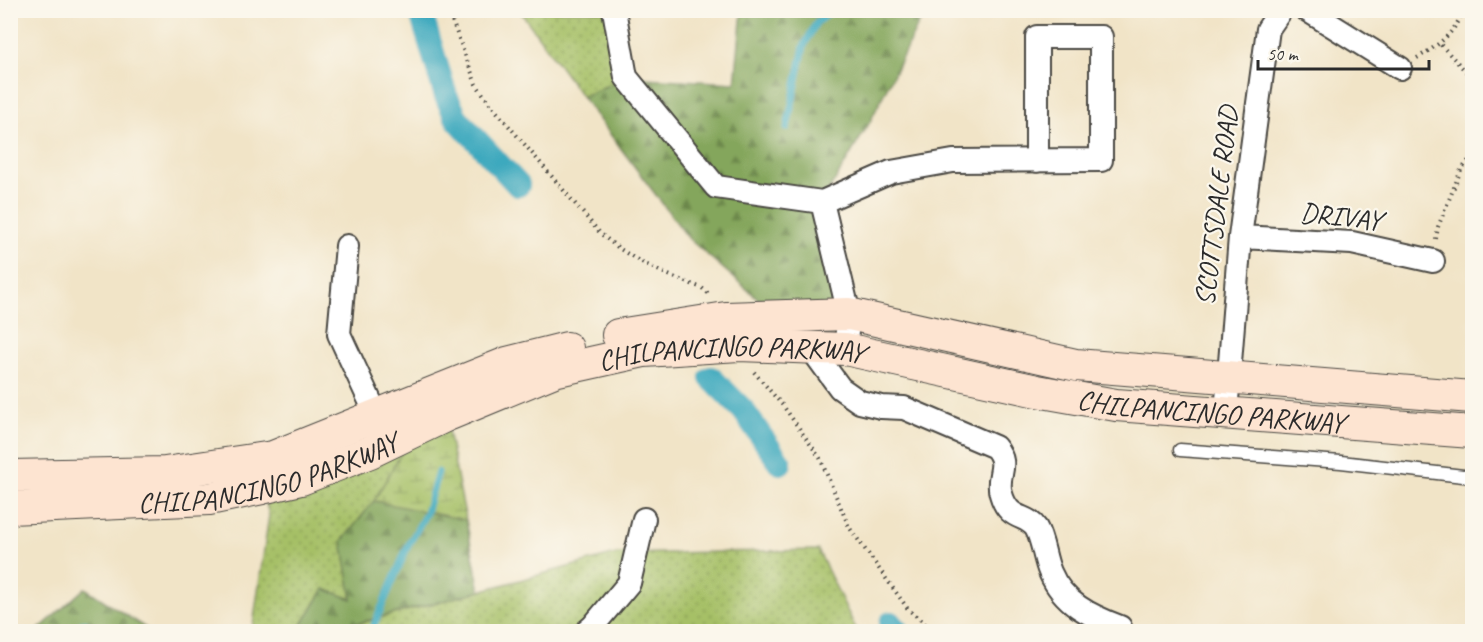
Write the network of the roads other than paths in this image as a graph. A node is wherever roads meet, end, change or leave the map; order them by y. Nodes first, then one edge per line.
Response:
1 (614, 10) edge
2 (1281, 10) edge
3 (1307, 10) edge
4 (1400, 68) road end
5 (1036, 161) junction
6 (822, 202) junction
7 (1240, 237) junction
8 (347, 246) dead end
9 (1433, 261) road end
10 (849, 314) junction
11 (732, 331) junction
12 (810, 347) junction
13 (845, 349) junction
14 (1228, 377) junction
15 (1473, 397) edge
16 (1226, 413) junction
17 (380, 431) junction
18 (1473, 432) edge
19 (1180, 450) dead end
20 (10, 476) edge
21 (1473, 477) edge
22 (10, 508) edge
23 (644, 519) dead end
24 (1119, 627) dead end
25 (586, 632) edge

1 - 6 street
2 - 7 street, SCOTTSDALE ROAD
3 - 4 street
5 - 5 street
5 - 6 street
6 - 10 street
7 - 9 street, DRIVAY
7 - 14 street, SCOTTSDALE ROAD
8 - 17 street
10 - 11 street, CHILPANCINGO PARKWAY
10 - 13 street
10 - 14 street, CHILPANCINGO PARKWAY
11 - 12 street, CHILPANCINGO PARKWAY
11 - 17 street, CHILPANCINGO PARKWAY
12 - 13 street, CHILPANCINGO PARKWAY
12 - 24 street
13 - 16 street, CHILPANCINGO PARKWAY
14 - 15 street, CHILPANCINGO PARKWAY
14 - 16 street, SCOTTSDALE ROAD
16 - 18 street, CHILPANCINGO PARKWAY
17 - 20 street, CHILPANCINGO PARKWAY
17 - 22 street, CHILPANCINGO PARKWAY
19 - 21 lane
23 - 25 street

